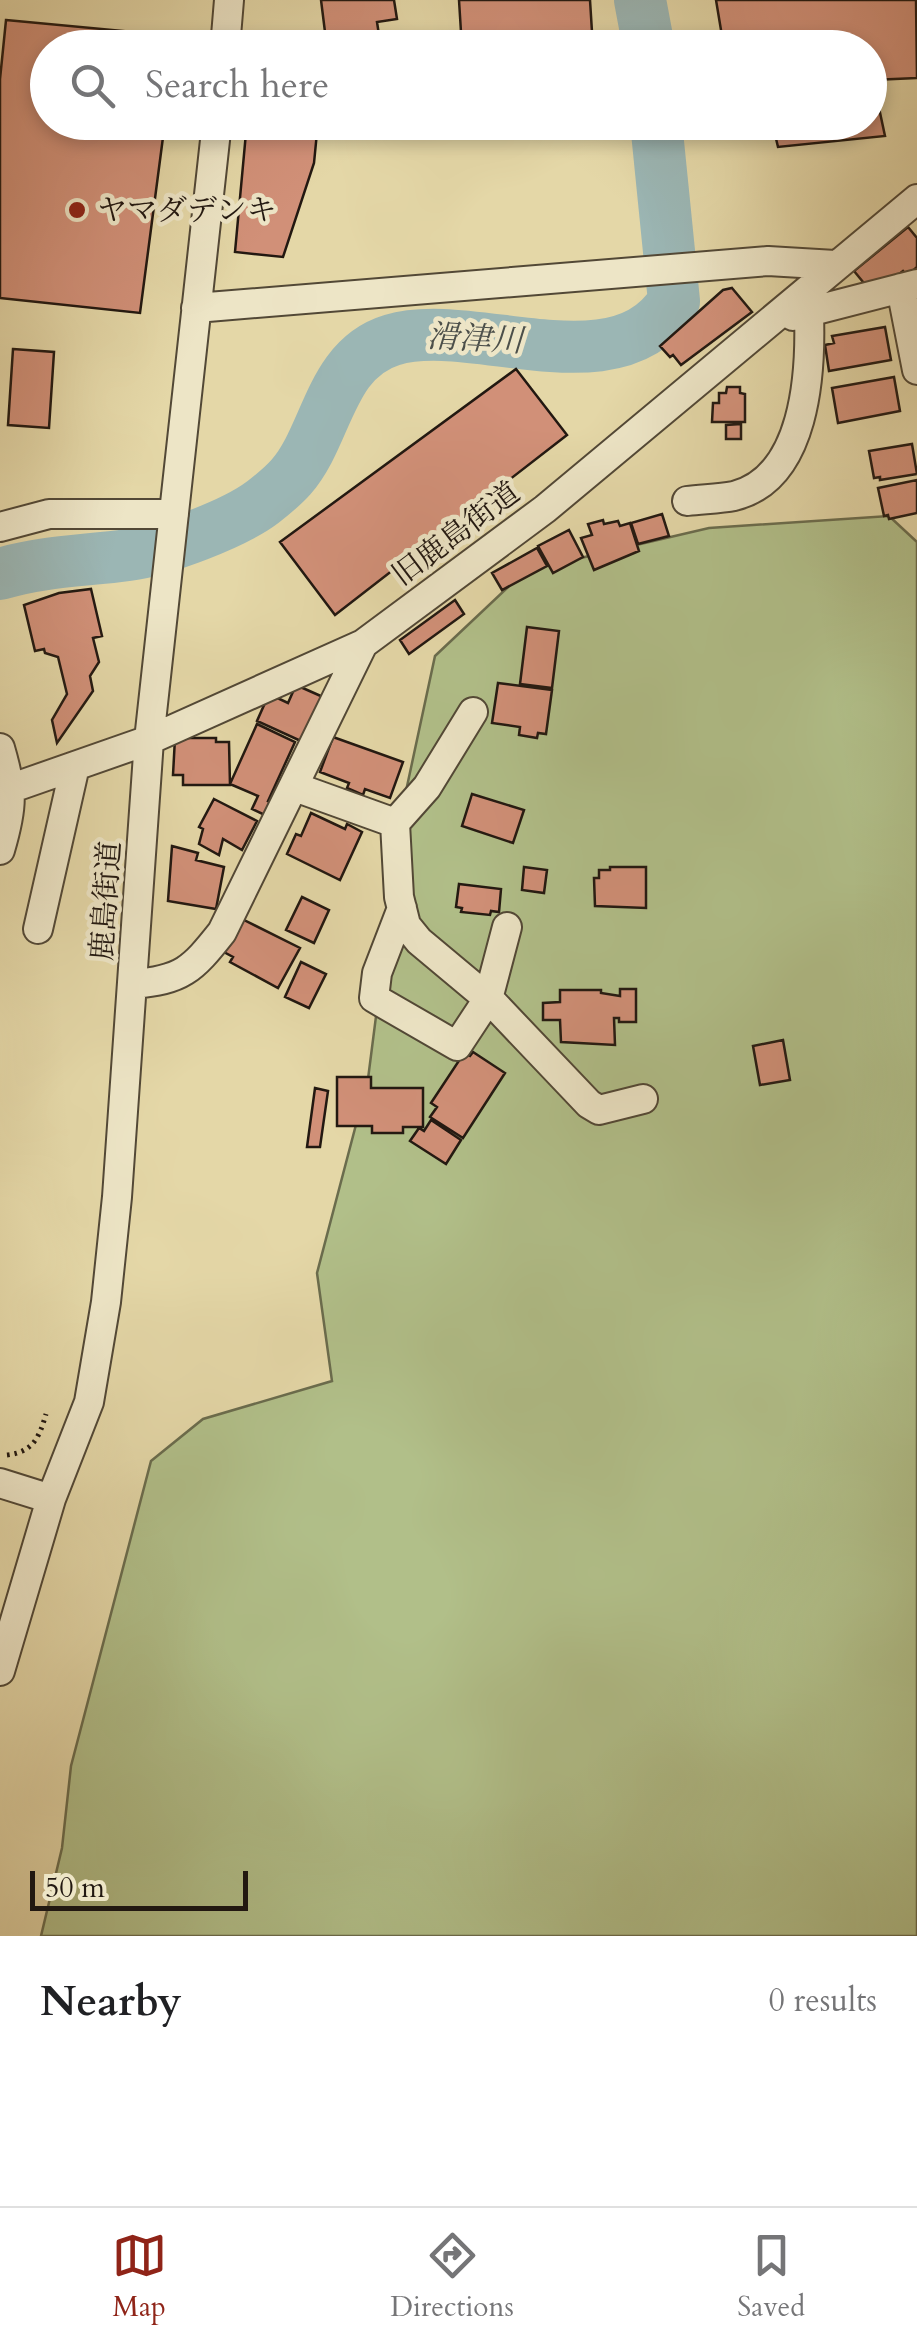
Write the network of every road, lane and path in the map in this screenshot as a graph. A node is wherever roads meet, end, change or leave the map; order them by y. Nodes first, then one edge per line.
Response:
1 (229, 0) edge
2 (226, 30) edge
3 (215, 140) edge
4 (917, 198) edge
5 (835, 266) junction
6 (909, 286) edge
7 (196, 308) junction
8 (809, 314) junction
9 (774, 318) junction
10 (917, 370) edge
11 (687, 501) dead end
12 (173, 521) junction
13 (0, 527) edge
14 (362, 644) junction
15 (473, 712) dead end
16 (150, 740) junction
17 (0, 748) edge
18 (75, 766) junction
19 (12, 788) junction
20 (295, 788) junction
21 (395, 823) junction
22 (0, 850) edge
23 (402, 908) junction
24 (507, 927) dead end
25 (38, 929) dead end
26 (134, 984) junction
27 (488, 999) junction
28 (643, 1099) dead end
29 (46, 1414) dead end
30 (0, 1454) edge
31 (0, 1482) edge
32 (51, 1499) junction
33 (0, 1670) edge

1 - 2 street
3 - 7 street, 鹿島街道
4 - 5 street, 旧鹿島街道
5 - 7 street
5 - 9 street, 旧鹿島街道
6 - 8 street
6 - 10 street
7 - 12 street, 鹿島街道
8 - 9 street
8 - 11 street
9 - 14 street, 旧鹿島街道
12 - 13 street
12 - 16 street, 鹿島街道
14 - 16 street
14 - 20 street, 旧鹿島街道
15 - 21 street
16 - 18 street
16 - 26 street, 鹿島街道
17 - 19 street
18 - 19 street
18 - 25 street
19 - 22 street
20 - 21 street
20 - 26 street, 旧鹿島街道
21 - 23 street
23 - 27 street
23 - 27 street
24 - 27 street
26 - 32 street, 鹿島街道
27 - 28 street
29 - 30 path
31 - 32 street
32 - 33 street, 鹿島街道

